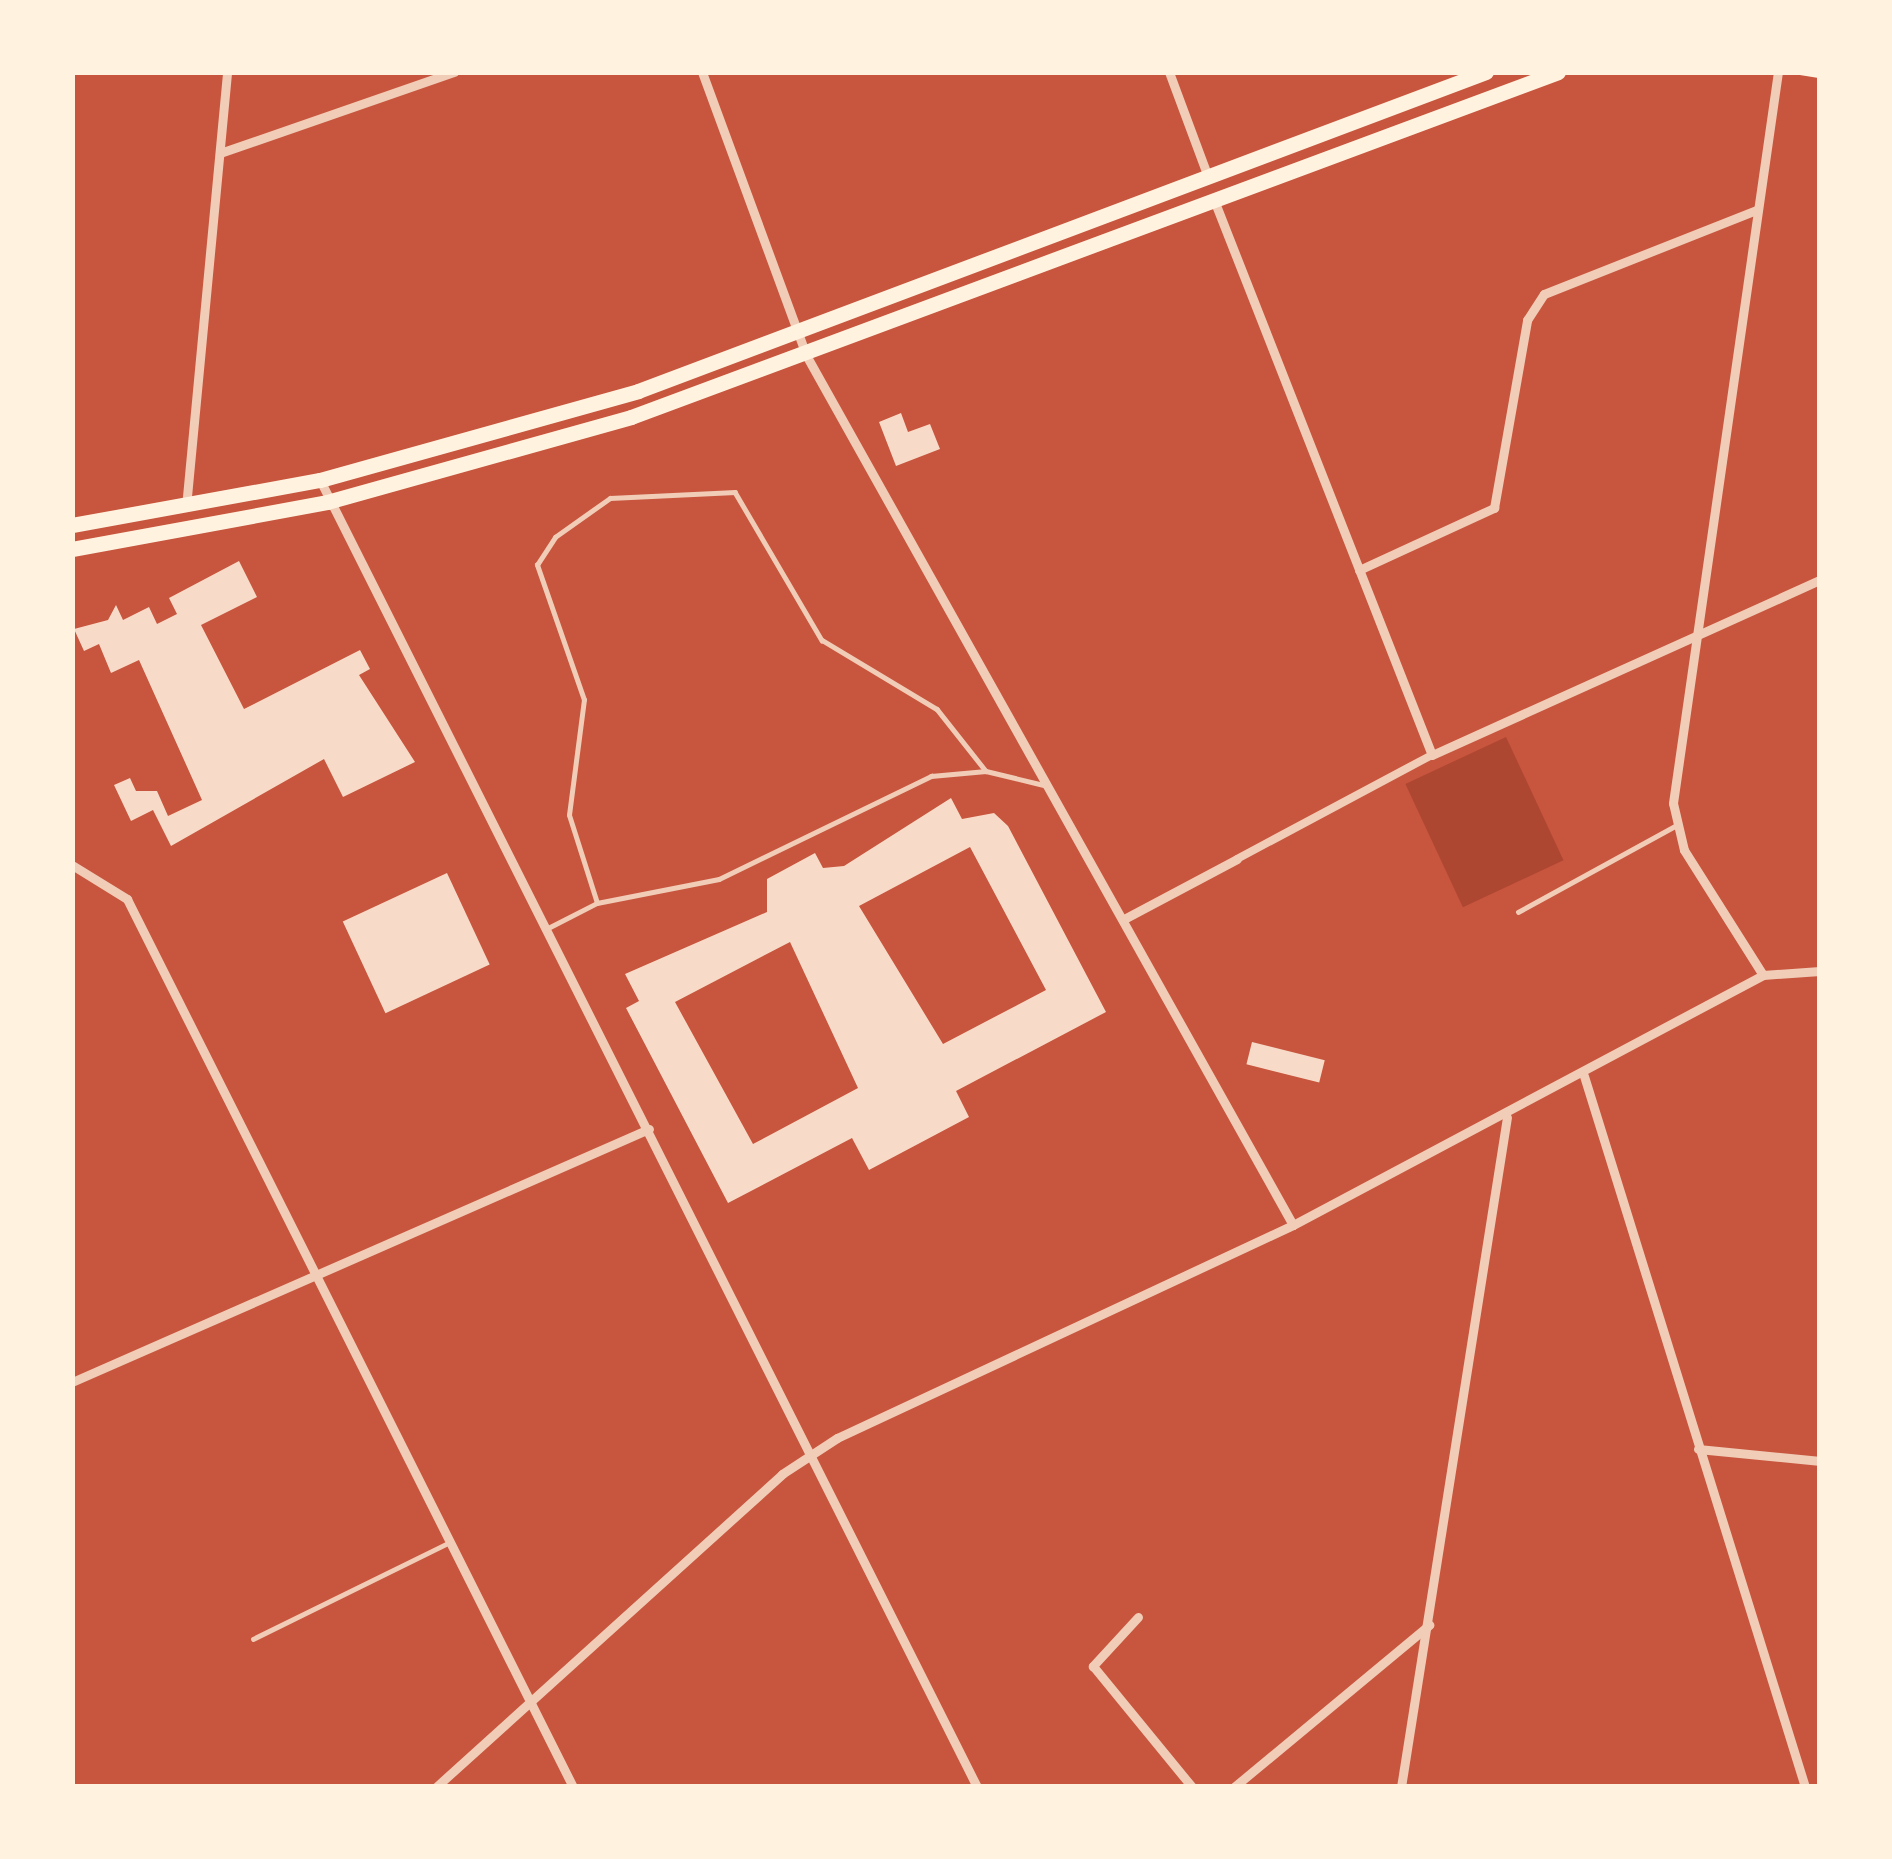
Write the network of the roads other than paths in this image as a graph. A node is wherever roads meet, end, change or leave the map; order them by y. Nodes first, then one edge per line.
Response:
1 (227, 72) edge
2 (454, 72) edge
3 (702, 72) edge
4 (1169, 72) edge
5 (1486, 72) edge
6 (1558, 72) edge
7 (1778, 72) edge
8 (220, 153) junction
9 (1208, 177) junction
10 (1214, 200) junction
11 (1756, 210) junction
12 (806, 331) junction
13 (806, 355) junction
14 (320, 481) junction
15 (327, 502) junction
16 (185, 507) junction
17 (72, 525) edge
18 (72, 549) edge
19 (1359, 570) junction
20 (1820, 580) edge
21 (1695, 641) junction
22 (1432, 755) junction
23 (986, 770) junction
24 (1049, 786) junction
25 (1675, 826) junction
26 (1237, 859) joint
27 (72, 865) edge
28 (597, 903) junction
29 (1518, 912) dead end
30 (1124, 919) junction
31 (550, 926) junction
32 (1820, 970) edge
33 (1763, 975) junction
34 (1584, 1076) junction
35 (1508, 1117) junction
36 (649, 1129) junction
37 (1293, 1225) junction
38 (316, 1273) junction
39 (72, 1382) edge
40 (1698, 1449) junction
41 (810, 1456) junction
42 (1820, 1461) edge
43 (450, 1542) junction
44 (1138, 1617) dead end
45 (1429, 1624) junction
46 (253, 1639) dead end
47 (534, 1702) junction
48 (436, 1787) edge
49 (573, 1787) edge
50 (977, 1787) edge
51 (1192, 1787) edge
52 (1234, 1787) edge
53 (1401, 1787) edge
54 (1805, 1787) edge

1 - 8 street
2 - 8 street
3 - 12 street
4 - 9 street
5 - 9 main road
6 - 10 main road
7 - 11 street
8 - 16 street
9 - 12 main road
10 - 13 main road
10 - 19 street
11 - 19 street
11 - 21 street
12 - 13 street
12 - 14 main road
13 - 15 main road
13 - 24 street
14 - 15 street
14 - 16 main road
15 - 18 main road
15 - 31 street
16 - 17 main road
19 - 22 street
20 - 21 street
21 - 22 street
21 - 25 street
22 - 26 street
23 - 24 lane
23 - 28 lane
23 - 28 lane
24 - 30 street
25 - 29 lane
25 - 33 street
26 - 30 street
27 - 38 street
28 - 31 lane
30 - 37 street
31 - 36 street
32 - 33 street
33 - 34 street
34 - 35 street
34 - 40 street
35 - 37 street
35 - 45 street
36 - 38 street
36 - 41 street
37 - 41 street
38 - 39 street
38 - 43 street
40 - 42 street
40 - 54 street
41 - 47 street
41 - 50 street
43 - 46 lane
43 - 47 street
44 - 51 street
45 - 52 street
45 - 53 street
47 - 48 street
47 - 49 street

